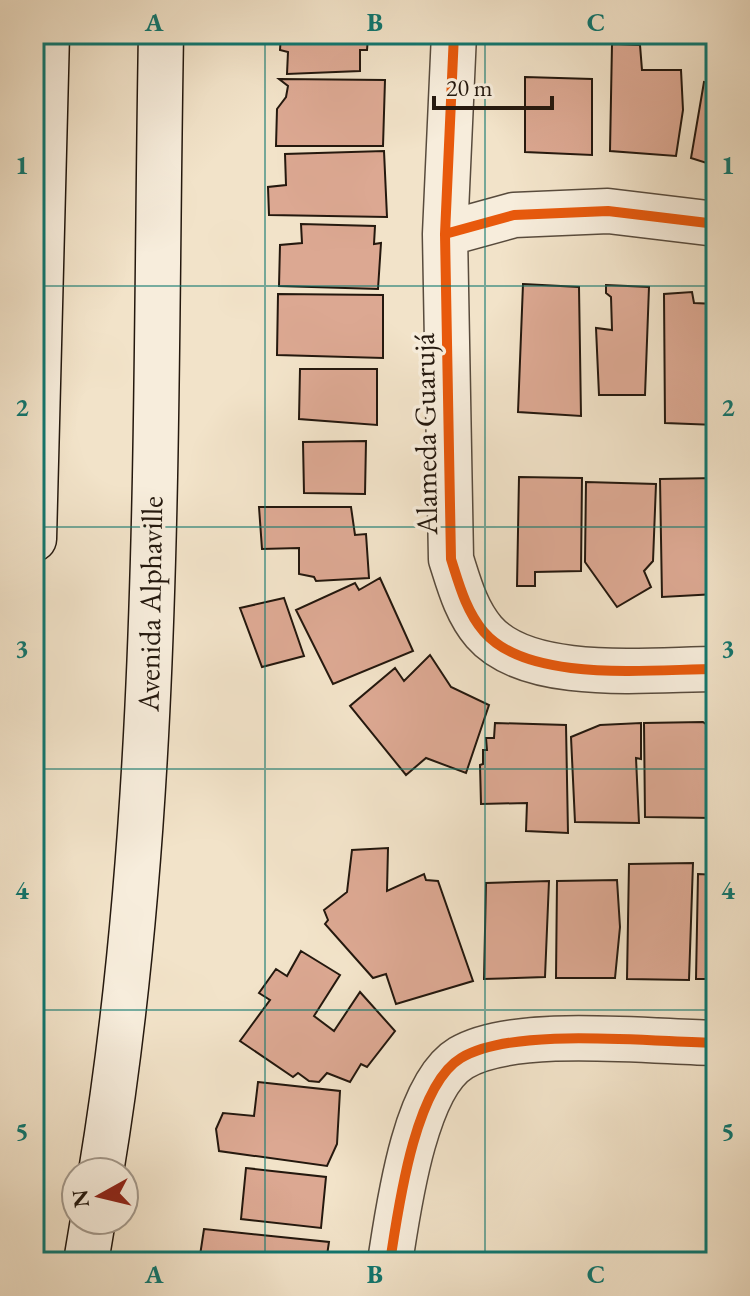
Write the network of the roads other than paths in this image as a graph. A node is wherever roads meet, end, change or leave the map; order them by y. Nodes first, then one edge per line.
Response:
1 (47, 34) edge
2 (161, 34) edge
3 (454, 34) edge
4 (716, 224) edge
5 (445, 234) junction
6 (34, 539) edge
7 (716, 669) edge
8 (716, 1043) edge
9 (103, 1156) edge
10 (90, 1236) edge
11 (86, 1262) edge
12 (390, 1262) edge

1 - 6 main road
2 - 9 main road, Avenida Alphaville
3 - 5 main road, Alameda Guarujá
4 - 5 main road
5 - 7 main road, Alameda Guarujá
8 - 12 main road
10 - 11 main road

